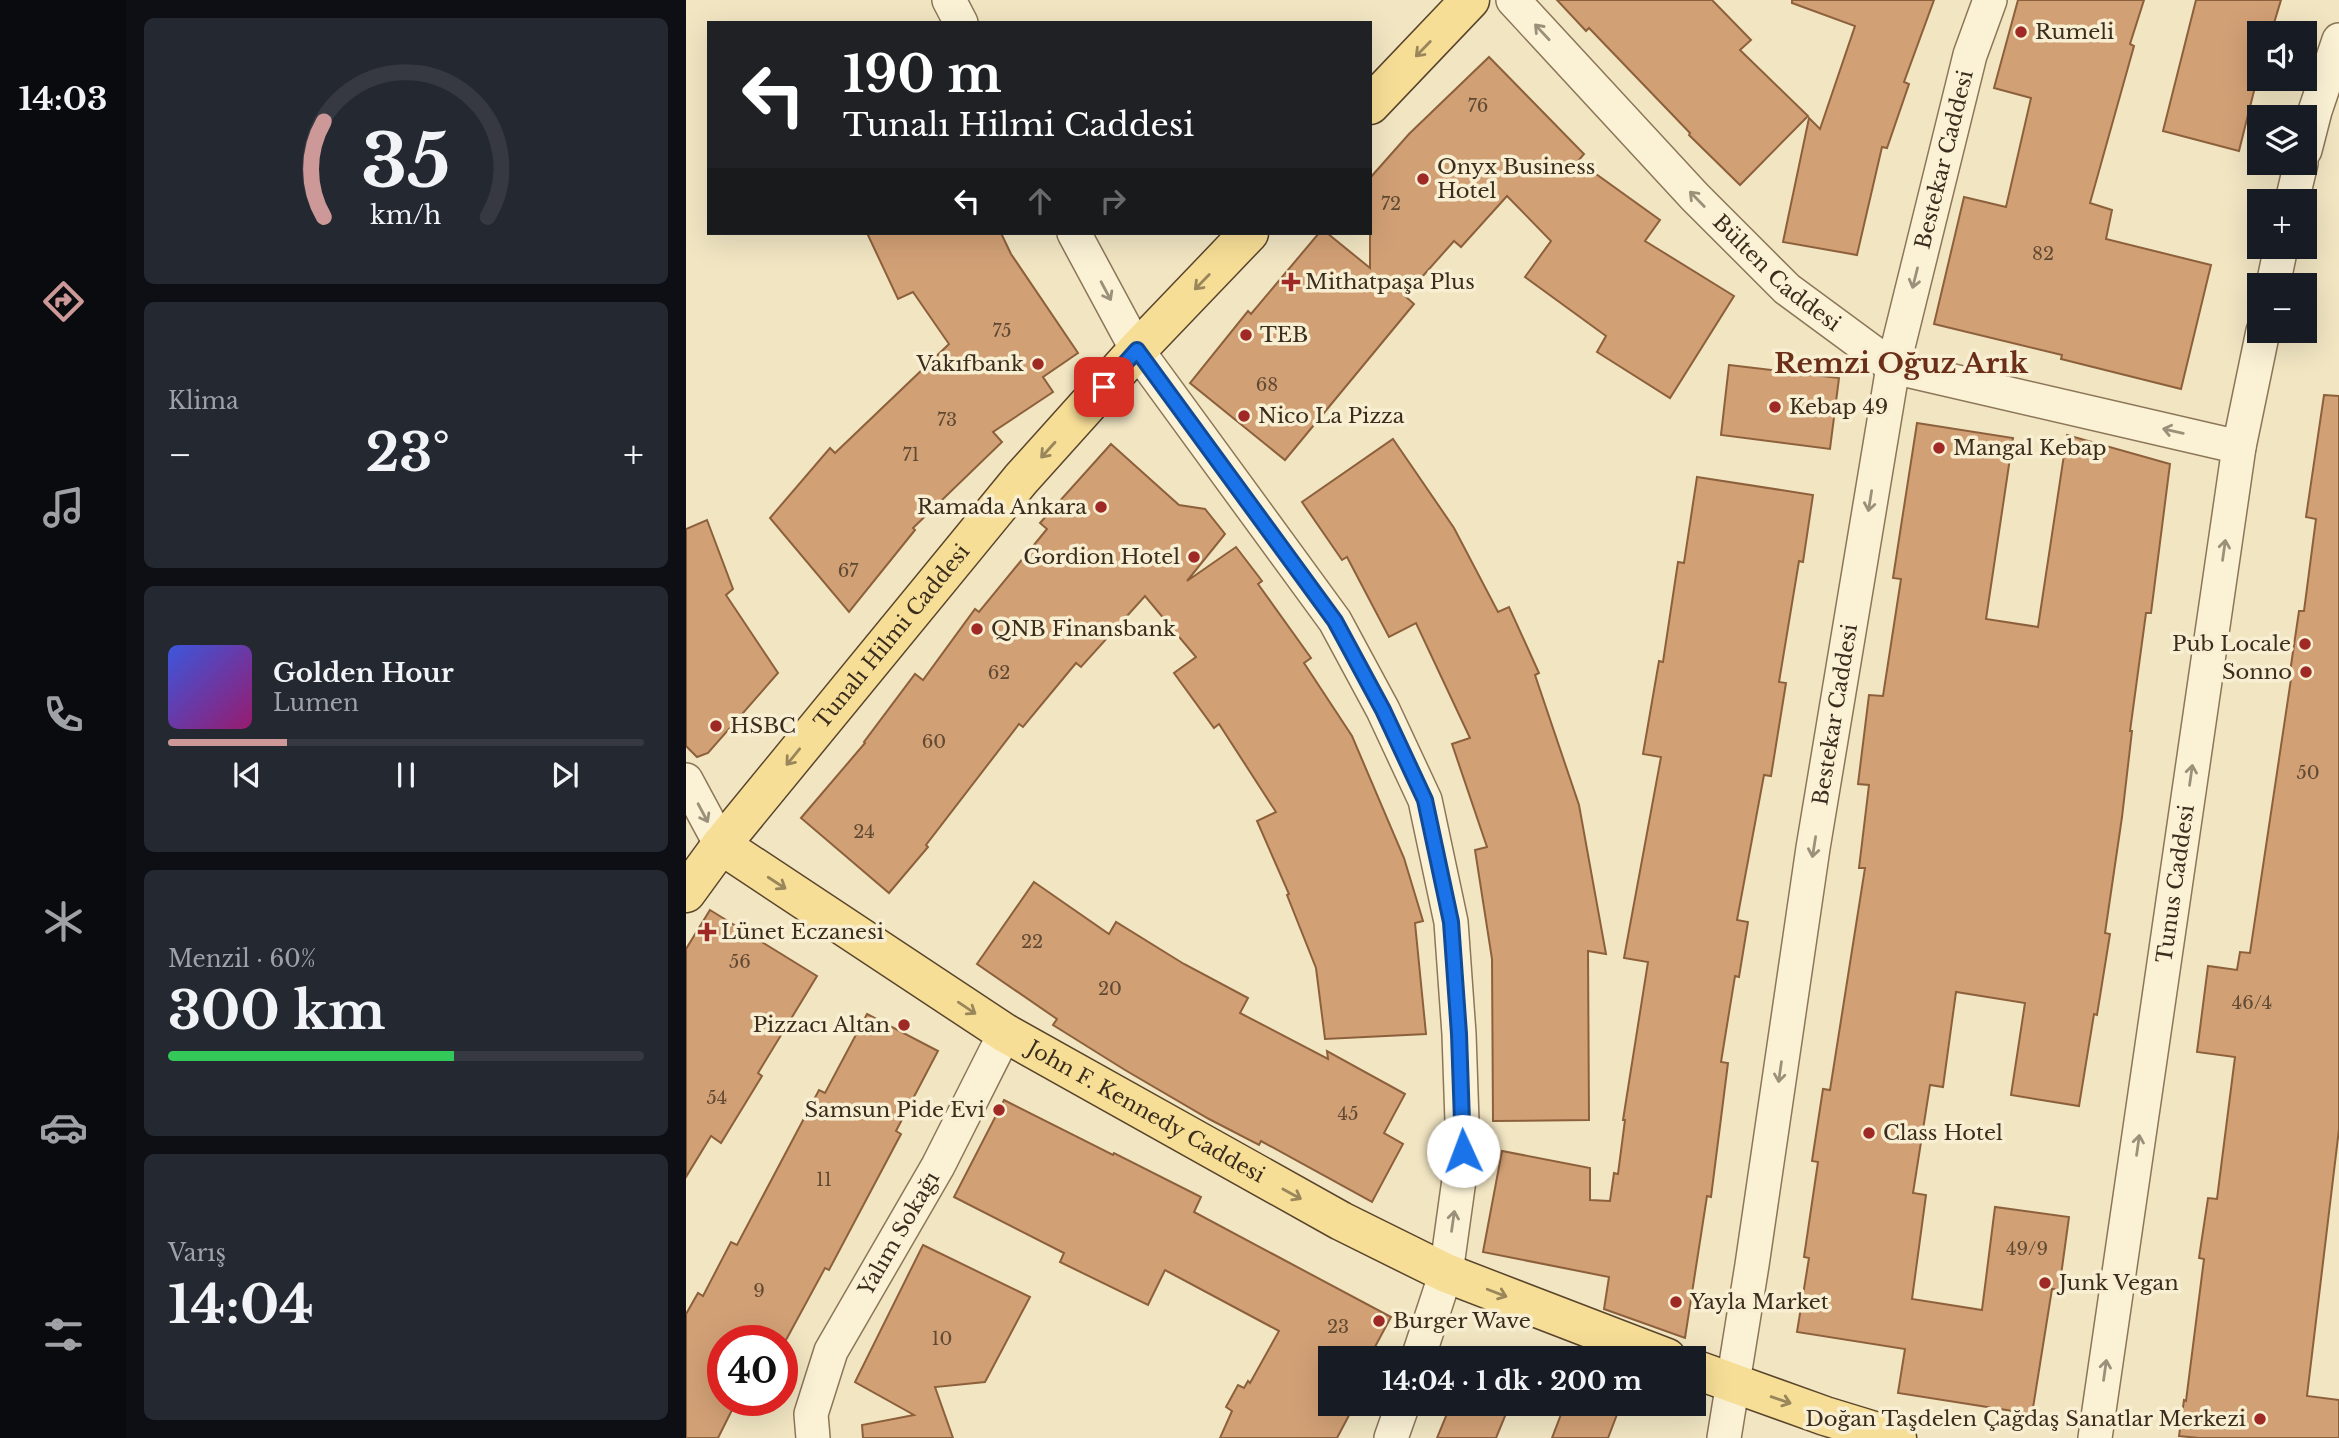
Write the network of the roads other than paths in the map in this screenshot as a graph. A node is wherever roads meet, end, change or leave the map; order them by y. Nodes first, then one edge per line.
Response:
1 (949, 0) edge
2 (1469, 0) edge
3 (1513, 0) edge
4 (1990, 0) edge
5 (960, 21) edge
6 (2339, 40) edge
7 (1372, 103) edge
8 (2317, 105) edge
9 (1075, 235) edge
10 (1247, 235) edge
11 (2261, 343) edge
12 (1137, 350) junction
13 (1893, 367) junction
14 (2239, 447) junction
15 (686, 780) edge
16 (720, 845) junction
17 (686, 894) edge
18 (1005, 1033) junction
19 (1446, 1273) junction
20 (1422, 1346) edge
21 (1636, 1346) edge
22 (1706, 1373) edge
23 (1732, 1383) junction
24 (1399, 1416) edge
25 (813, 1438) edge
26 (1391, 1438) edge
27 (1724, 1438) edge
28 (1897, 1438) edge
29 (2095, 1438) edge

1 - 5 street
2 -> 7 main road
13 -> 3 street, Bülten Caddesi
4 -> 13 street, Bestekar Caddesi
6 - 8 street
9 -> 12 street
10 -> 12 main road, Tunalı Hilmi Caddesi
11 - 14 street, Tunus Caddesi
12 -> 16 main road, Tunalı Hilmi Caddesi
19 -> 12 street
14 -> 13 street, Bülten Caddesi
13 -> 23 street, Bestekar Caddesi
29 -> 14 street, Tunus Caddesi
15 -> 16 street, John F. Kennedy Caddesi
16 - 17 main road, Tunalı Hilmi Caddesi
16 -> 18 main road, John F. Kennedy Caddesi
18 -> 19 main road, John F. Kennedy Caddesi
18 - 25 street, Yalım Sokağı
19 - 20 street
19 -> 21 main road, John F. Kennedy Caddesi
22 - 23 main road
23 - 27 street, Bestekar Caddesi
23 -> 28 main road
24 - 26 street

